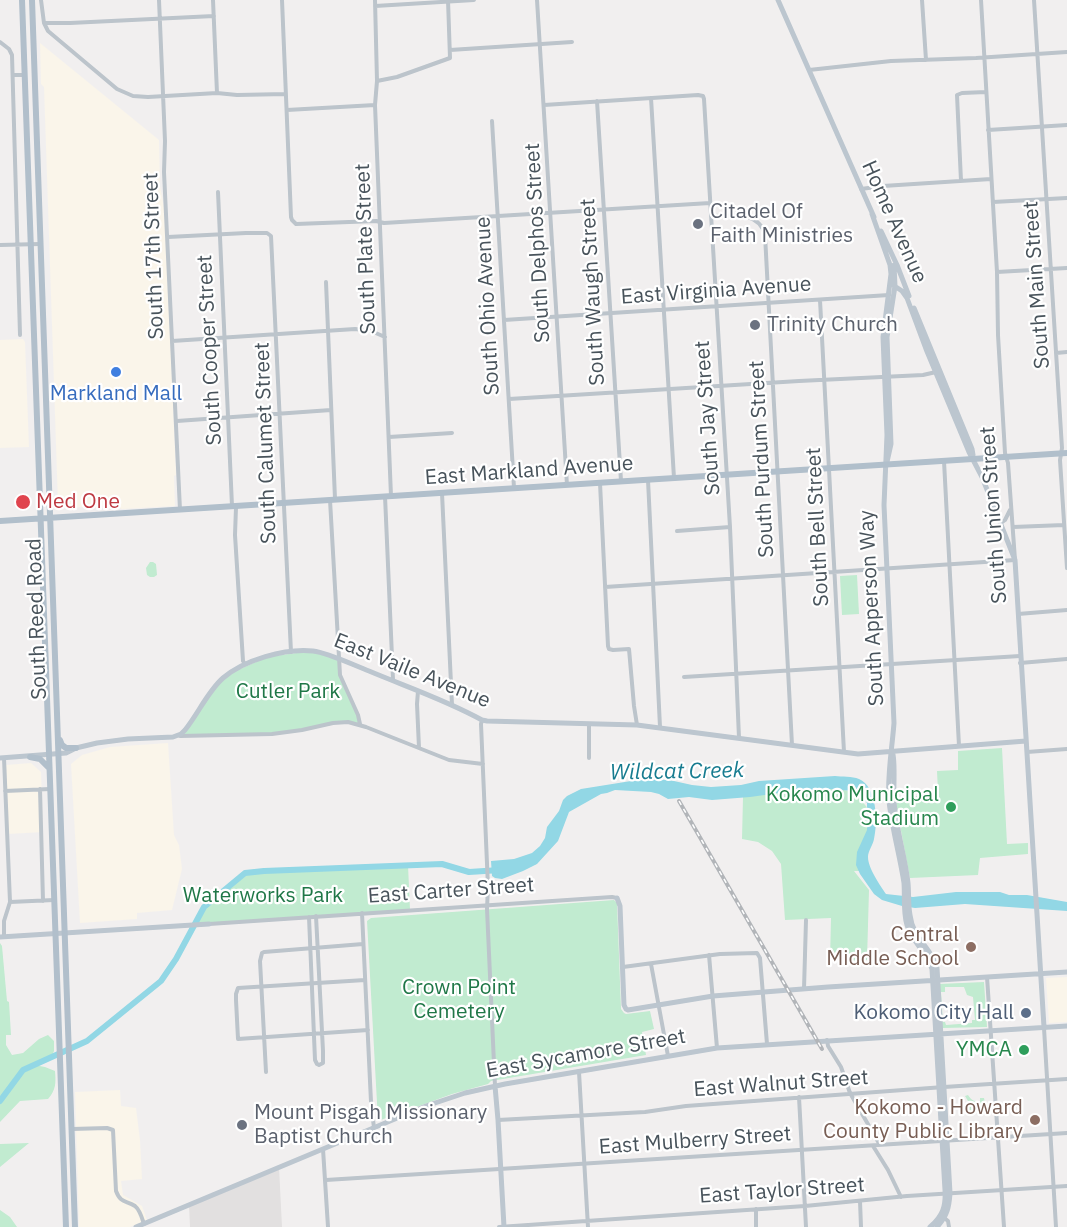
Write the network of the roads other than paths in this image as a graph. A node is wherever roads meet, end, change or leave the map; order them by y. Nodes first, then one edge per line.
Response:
1 (22, 0) edge
2 (32, 0) edge
3 (41, 0) edge
4 (159, 0) edge
5 (213, 0) edge
6 (282, 0) edge
7 (474, 0) edge
8 (537, 0) edge
9 (778, 0) edge
10 (922, 0) edge
11 (981, 0) edge
12 (1035, 0) edge
13 (448, 1) edge
14 (375, 3) edge
15 (214, 16) junction
16 (160, 18) junction
17 (44, 22) junction
18 (0, 42) edge
19 (572, 42) dead end
20 (539, 44) junction
21 (450, 50) junction
22 (1067, 52) edge
23 (1037, 54) junction
24 (984, 57) junction
25 (926, 60) junction
26 (809, 70) junction
27 (13, 75) junction
28 (25, 75) junction
29 (377, 81) junction
30 (986, 92) junction
31 (217, 93) junction
32 (286, 94) junction
33 (163, 96) junction
34 (651, 98) junction
35 (597, 101) junction
36 (375, 105) junction
37 (544, 105) junction
38 (287, 110) junction
39 (492, 121) dead end
40 (1067, 125) edge
41 (1042, 126) junction
42 (988, 130) junction
43 (991, 179) junction
44 (961, 181) junction
45 (861, 189) junction
46 (218, 192) dead end
47 (1067, 198) edge
48 (1046, 199) junction
49 (993, 202) junction
50 (710, 203) junction
51 (658, 206) junction
52 (604, 209) junction
53 (551, 213) junction
54 (872, 214) junction
55 (498, 216) junction
56 (711, 216) junction
57 (380, 222) junction
58 (220, 234) junction
59 (168, 237) junction
60 (17, 244) junction
61 (30, 244) junction
62 (40, 244) junction
63 (0, 245) edge
64 (890, 252) junction
65 (1067, 268) edge
66 (1051, 269) junction
67 (997, 272) junction
68 (326, 282) dead end
69 (892, 284) junction
70 (891, 295) junction
71 (820, 300) junction
72 (769, 302) junction
73 (716, 306) junction
74 (663, 310) junction
75 (610, 313) junction
76 (557, 316) junction
77 (504, 320) junction
78 (328, 331) junction
79 (276, 334) junction
80 (20, 335) dead end
81 (385, 337) junction
82 (225, 338) junction
83 (172, 341) junction
84 (1067, 352) edge
85 (1056, 353) junction
86 (938, 371) junction
87 (886, 376) junction
88 (825, 379) junction
89 (773, 383) junction
90 (722, 386) junction
91 (668, 389) junction
92 (615, 392) junction
93 (562, 396) junction
94 (509, 399) junction
95 (331, 410) junction
96 (280, 414) junction
97 (228, 417) junction
98 (176, 421) junction
99 (452, 433) dead end
100 (389, 437) junction
101 (1064, 453) edge
102 (1006, 457) junction
103 (974, 459) junction
104 (944, 461) junction
105 (886, 465) junction
106 (830, 468) junction
107 (778, 471) junction
108 (727, 475) junction
109 (674, 478) junction
110 (648, 480) junction
111 (621, 481) junction
112 (600, 483) junction
113 (567, 485) junction
114 (514, 488) junction
115 (442, 493) junction
116 (388, 496) junction
117 (333, 500) junction
118 (283, 503) junction
119 (234, 507) junction
120 (1011, 507) junction
121 (180, 510) junction
122 (40, 519) junction
123 (50, 519) junction
124 (0, 521) edge
125 (1000, 523) junction
126 (1064, 525) junction
127 (730, 527) junction
128 (1013, 527) junction
129 (677, 531) dead end
130 (1015, 560) junction
131 (949, 564) junction
132 (887, 568) junction
133 (1067, 568) edge
134 (835, 572) junction
135 (783, 575) junction
136 (732, 579) junction
137 (654, 584) junction
138 (605, 587) junction
139 (1067, 610) edge
140 (1018, 614) junction
141 (291, 652) junction
142 (338, 659) junction
143 (1067, 659) edge
144 (1020, 660) junction
145 (954, 661) junction
146 (892, 664) junction
147 (245, 665) junction
148 (840, 668) junction
149 (788, 671) junction
150 (736, 674) junction
151 (684, 677) dead end
152 (393, 681) junction
153 (418, 691) junction
154 (452, 705) junction
155 (482, 720) junction
156 (360, 724) junction
157 (589, 724) junction
158 (637, 725) junction
159 (660, 728) junction
160 (58, 733) junction
161 (173, 737) junction
162 (739, 738) junction
163 (1026, 741) junction
164 (792, 745) junction
165 (959, 746) junction
166 (76, 748) junction
167 (419, 748) junction
168 (1067, 749) edge
169 (892, 751) junction
170 (1027, 752) junction
171 (48, 753) junction
172 (844, 753) junction
173 (59, 754) junction
174 (30, 757) junction
175 (2, 758) edge
176 (589, 758) dead end
177 (483, 764) junction
178 (49, 768) junction
179 (39, 789) junction
180 (50, 789) junction
181 (5, 791) junction
182 (617, 898) joint
183 (54, 900) junction
184 (43, 901) junction
185 (10, 902) junction
186 (487, 905) junction
187 (362, 913) junction
188 (316, 916) junction
189 (309, 917) junction
190 (806, 920) dead end
191 (209, 924) joint
192 (65, 932) junction
193 (55, 933) junction
194 (2, 937) edge
195 (363, 944) junction
196 (318, 947) junction
197 (310, 948) junction
198 (709, 955) junction
199 (651, 964) junction
200 (623, 967) junction
201 (1067, 972) edge
202 (1041, 974) junction
203 (987, 977) junction
204 (365, 980) junction
205 (935, 980) junction
206 (320, 983) junction
207 (312, 984) junction
208 (261, 987) junction
209 (804, 989) junction
210 (763, 992) junction
211 (713, 996) junction
212 (658, 1005) junction
213 (1067, 1026) edge
214 (1044, 1027) junction
215 (368, 1030) junction
216 (990, 1030) junction
217 (322, 1033) junction
218 (938, 1033) junction
219 (314, 1034) junction
220 (263, 1037) junction
221 (826, 1040) junction
222 (767, 1044) junction
223 (717, 1048) junction
224 (668, 1056) junction
225 (579, 1071) junction
226 (266, 1072) dead end
227 (1067, 1079) edge
228 (1047, 1081) junction
229 (994, 1084) junction
230 (495, 1086) junction
231 (941, 1087) junction
232 (850, 1093) junction
233 (799, 1097) junction
234 (582, 1115) junction
235 (498, 1120) junction
236 (374, 1128) junction
237 (72, 1129) junction
238 (1067, 1133) edge
239 (1051, 1134) junction
240 (997, 1138) junction
241 (944, 1141) junction
242 (880, 1144) junction
243 (872, 1145) junction
244 (323, 1149) junction
245 (802, 1149) junction
246 (585, 1163) junction
247 (501, 1169) junction
248 (326, 1180) junction
249 (1067, 1186) edge
250 (1054, 1187) junction
251 (1001, 1190) junction
252 (948, 1193) junction
253 (901, 1197) junction
254 (860, 1201) junction
255 (805, 1206) junction
256 (756, 1209) junction
257 (943, 1217) junction
258 (588, 1220) junction
259 (144, 1224) junction
260 (66, 1227) edge
261 (75, 1227) edge
262 (136, 1227) edge
263 (328, 1227) edge
264 (499, 1227) edge
265 (504, 1227) edge
266 (588, 1227) edge
267 (756, 1227) edge
268 (806, 1227) edge
269 (861, 1227) edge
270 (930, 1227) edge
271 (937, 1227) edge
272 (949, 1227) edge
273 (1004, 1227) edge
274 (1056, 1227) edge

1 - 28 main road, South Reed Road
2 - 62 main road, South Reed Road
3 - 17 street
4 - 16 street, South 17th Street
5 - 15 street
6 - 32 street
7 - 13 street
8 - 20 street, South Delphos Street
9 - 26 street, Home Avenue
10 - 25 street
11 - 24 street, South Union Street
12 - 23 street, South Main Street
13 - 14 street
13 - 21 street
14 - 29 street, South Plate Street
15 - 16 street
15 - 31 street
16 - 17 street
16 - 33 street, South 17th Street
17 - 33 street
18 - 27 street
19 - 20 street
20 - 21 street
20 - 37 street, South Delphos Street
21 - 29 street
22 - 23 street
23 - 24 street
23 - 41 street, South Main Street
24 - 25 street
24 - 30 street, South Union Street
25 - 26 street
26 - 45 street, Home Avenue
27 - 28 street
27 - 60 street
28 - 61 main road, South Reed Road
29 - 36 street, South Plate Street
30 - 42 street, South Union Street
30 - 44 street
31 - 32 street
31 - 33 street
32 - 38 street
33 - 59 street, South 17th Street
34 - 35 street
34 - 50 street, South Jay Street
34 - 51 street
35 - 37 street
35 - 52 street, South Waugh Street
36 - 38 street
36 - 57 street, South Plate Street
37 - 53 street, South Delphos Street
38 - 57 street
39 - 55 street, South Ohio Avenue
40 - 41 street
41 - 42 street
41 - 48 street, South Main Street
42 - 43 street, South Union Street
43 - 44 street
43 - 49 street, South Union Street
44 - 45 street
45 - 54 street, Home Avenue
46 - 58 street, South Cooper Street
47 - 48 street
48 - 49 street
48 - 66 street, South Main Street
49 - 67 street, South Union Street
50 - 51 street
50 - 56 street, South Jay Street
51 - 52 street
51 - 74 street
52 - 53 street
52 - 75 street, South Waugh Street
53 - 55 street
53 - 76 street, South Delphos Street
54 - 64 street, Home Avenue
54 - 69 street, South Apperson Way
55 - 57 street
55 - 77 street, South Ohio Avenue
56 - 72 street, South Purdum Street
56 - 73 street, South Jay Street
57 - 81 street, South Plate Street
58 - 59 street
58 - 79 street, South Calumet Street
58 - 82 street, South Cooper Street
59 - 83 street, South 17th Street
60 - 61 street
60 - 63 street
60 - 80 street
61 - 62 street
61 - 122 main road, South Reed Road
62 - 123 main road, South Reed Road
64 - 69 street, South Apperson Way
64 - 86 street, Home Avenue
65 - 66 street
66 - 67 street
66 - 85 street, South Main Street
67 - 102 street, South Union Street
68 - 78 street
69 - 70 street, South Apperson Way
69 - 86 street, Home Avenue
70 - 71 street, East Virginia Avenue
70 - 87 street, South Apperson Way
71 - 72 street, East Virginia Avenue
71 - 88 street, South Bell Street
72 - 73 street, East Virginia Avenue
72 - 89 street, South Purdum Street
73 - 74 street, East Virginia Avenue
73 - 90 street, South Jay Street
74 - 75 street, East Virginia Avenue
74 - 91 street
75 - 76 street, East Virginia Avenue
75 - 92 street, South Waugh Street
76 - 77 street, East Virginia Avenue
76 - 93 street, South Delphos Street
77 - 94 street, South Ohio Avenue
78 - 79 street
78 - 81 street
78 - 95 street
79 - 82 street
79 - 96 street, South Calumet Street
81 - 100 street, South Plate Street
82 - 83 street
82 - 97 street, South Cooper Street
83 - 98 street, South 17th Street
84 - 85 street
85 - 101 street, South Main Street
86 - 87 street
86 - 103 street, Home Avenue
87 - 88 street
87 - 105 street, South Apperson Way
88 - 89 street
88 - 106 street, South Bell Street
89 - 90 street
89 - 107 street, South Purdum Street
90 - 91 street
90 - 108 street, South Jay Street
91 - 92 street
91 - 109 street
92 - 93 street
92 - 111 street, South Waugh Street
93 - 94 street
93 - 113 street, South Delphos Street
94 - 114 street, South Ohio Avenue
95 - 96 street
95 - 117 street
96 - 97 street
96 - 118 street, South Calumet Street
97 - 98 street
97 - 119 street, South Cooper Street
98 - 121 street, South 17th Street
99 - 100 street
100 - 116 street, South Plate Street
101 - 102 main road, East Markland Avenue
101 - 126 street, South Main Street
102 - 103 main road, East Markland Avenue
102 - 120 street, South Union Street
103 - 104 main road, East Markland Avenue
103 - 125 street, Home Avenue
104 - 105 main road, East Markland Avenue
104 - 131 street
105 - 106 main road, East Markland Avenue
105 - 132 street, South Apperson Way
106 - 107 main road, East Markland Avenue
106 - 134 street, South Bell Street
107 - 108 main road, East Markland Avenue
107 - 135 street, South Purdum Street
108 - 109 main road, East Markland Avenue
108 - 127 street, South Jay Street
109 - 110 main road, East Markland Avenue
110 - 111 main road, East Markland Avenue
110 - 137 street
111 - 112 main road, East Markland Avenue
112 - 113 main road, East Markland Avenue
112 - 138 street
113 - 114 main road, East Markland Avenue
114 - 115 main road, East Markland Avenue
115 - 116 main road, East Markland Avenue
115 - 154 street
116 - 117 main road, East Markland Avenue
116 - 152 street, South Plate Street
117 - 118 main road, East Markland Avenue
117 - 142 street
118 - 119 main road, East Markland Avenue
118 - 141 street, South Calumet Street
119 - 121 main road, East Markland Avenue
119 - 147 street, South Cooper Street
120 - 125 street
120 - 128 street, South Union Street
121 - 123 main road, East Markland Avenue
122 - 123 main road, East Markland Avenue
122 - 124 main road, East Markland Avenue
122 - 171 main road, South Reed Road
123 - 160 main road, South Reed Road
125 - 130 street, Home Avenue
126 - 128 street
126 - 133 street, South Main Street
127 - 129 street
127 - 136 street, South Jay Street
128 - 130 street, South Union Street
130 - 131 street
130 - 140 street, South Union Street
131 - 132 street
131 - 145 street
132 - 134 street
132 - 146 street, South Apperson Way
134 - 135 street
134 - 148 street, South Bell Street
135 - 136 street
135 - 149 street, South Purdum Street
136 - 137 street
136 - 150 street, South Jay Street
137 - 138 street
137 - 159 street
138 - 158 street
139 - 140 street
140 - 144 street, South Union Street
141 - 142 street, East Vaile Avenue
141 - 147 street, East Vaile Avenue
142 - 152 street, East Vaile Avenue
142 - 156 street
143 - 144 street
144 - 145 street
144 - 163 street, South Union Street
145 - 146 street
145 - 165 street
146 - 148 street
146 - 169 street, South Apperson Way
147 - 161 street, East Vaile Avenue
148 - 149 street
148 - 172 street, South Bell Street
149 - 150 street
149 - 164 street, South Purdum Street
150 - 151 street
150 - 162 street, South Jay Street
152 - 153 street, East Vaile Avenue
153 - 154 street, East Vaile Avenue
153 - 167 street
154 - 155 street, East Vaile Avenue
155 - 157 street, East Vaile Avenue
155 - 177 street
156 - 161 street
156 - 167 street
157 - 158 street, East Vaile Avenue
157 - 176 street
158 - 159 street, East Vaile Avenue
159 - 162 street, East Vaile Avenue
160 - 166 main road
160 - 173 main road, South Reed Road
161 - 166 street
162 - 164 street, East Vaile Avenue
163 - 165 street, East Vaile Avenue
163 - 170 street, South Union Street
164 - 172 street, East Vaile Avenue
165 - 169 street, East Vaile Avenue
166 - 173 street
167 - 177 street
168 - 170 street
169 - 172 street, East Vaile Avenue
169 - 205 street, South Apperson Way
170 - 202 street, South Union Street
171 - 173 street
171 - 174 street
171 - 178 main road, South Reed Road
173 - 192 main road, South Reed Road
174 - 175 street
174 - 178 main road
175 - 181 street
177 - 186 street
178 - 180 main road, South Reed Road
179 - 180 street
179 - 181 street
179 - 184 street
180 - 183 main road, South Reed Road
181 - 185 street
182 - 186 street, East Carter Street
182 - 200 street
183 - 184 street
183 - 193 main road, South Reed Road
184 - 185 street
185 - 194 street
186 - 187 street, East Carter Street
186 - 230 street
187 - 188 street, East Carter Street
187 - 195 street
188 - 189 street, East Carter Street
188 - 196 street
189 - 191 street, East Carter Street
189 - 197 street
190 - 209 street
191 - 192 street, East Carter Street
192 - 193 street, East Carter Street
192 - 237 main road, South Reed Road
193 - 194 street, East Carter Street
193 - 260 main road, South Reed Road
195 - 196 street
195 - 204 street
196 - 197 street
196 - 206 street
197 - 207 street
197 - 208 street
198 - 199 street
198 - 210 street
198 - 211 street
199 - 200 street
199 - 212 street
200 - 212 street
201 - 202 street
202 - 203 street
202 - 214 street, South Union Street
203 - 205 street
203 - 216 street
204 - 206 street
204 - 215 street
205 - 209 street
205 - 218 street, South Apperson Way
206 - 207 street
206 - 217 street
207 - 208 street
207 - 219 street
208 - 220 street
208 - 220 street
209 - 210 street
210 - 211 street
210 - 222 street
211 - 212 street
211 - 223 street
212 - 224 street
213 - 214 street, East Sycamore Street
214 - 216 street, East Sycamore Street
214 - 228 street
215 - 217 street
215 - 236 street
216 - 218 street, East Sycamore Street
216 - 229 street
217 - 219 street
217 - 219 street
218 - 221 street, East Sycamore Street
218 - 231 street, South Apperson Way
219 - 220 street
220 - 226 street
221 - 222 street, East Sycamore Street
221 - 232 street
222 - 223 street, East Sycamore Street
223 - 224 street, East Sycamore Street
224 - 225 street, East Sycamore Street
225 - 230 street, East Sycamore Street
225 - 234 street
227 - 228 street, East Walnut Street
228 - 229 street, East Walnut Street
228 - 239 street
229 - 231 street, East Walnut Street
229 - 240 street
230 - 235 street
230 - 236 street, East Sycamore Street
231 - 232 street, East Walnut Street
231 - 241 street, South Apperson Way
232 - 233 street, East Walnut Street
232 - 242 street
233 - 234 street, East Walnut Street
233 - 245 street
234 - 235 street, East Walnut Street
234 - 246 street
235 - 247 street
236 - 244 street, East Sycamore Street
237 - 259 street
237 - 261 main road, South Reed Road
238 - 239 street, East Mulberry Street
239 - 240 street, East Mulberry Street
239 - 250 street
240 - 241 street, East Mulberry Street
240 - 251 street
241 - 242 street, East Mulberry Street
241 - 252 street, South Apperson Way
242 - 243 street, East Mulberry Street
243 - 245 street, East Mulberry Street
243 - 253 street
244 - 248 street
244 - 259 street, East Sycamore Street
245 - 246 street, East Mulberry Street
245 - 255 street
246 - 247 street, East Mulberry Street
246 - 258 street
247 - 248 street, East Mulberry Street
247 - 265 street
248 - 263 street
249 - 250 street, East Taylor Street
250 - 251 street, East Taylor Street
250 - 274 street
251 - 252 street, East Taylor Street
251 - 273 street
252 - 253 street, East Taylor Street
252 - 257 street, South Apperson Way
253 - 254 street, East Taylor Street
254 - 255 street, East Taylor Street
254 - 269 street
255 - 256 street, East Taylor Street
255 - 268 street
256 - 258 street, East Taylor Street
256 - 267 street
257 - 270 street
257 - 271 street
257 - 272 street
258 - 265 street, East Taylor Street
258 - 266 street
259 - 262 street, East Sycamore Street
264 - 265 street, East Taylor Street

